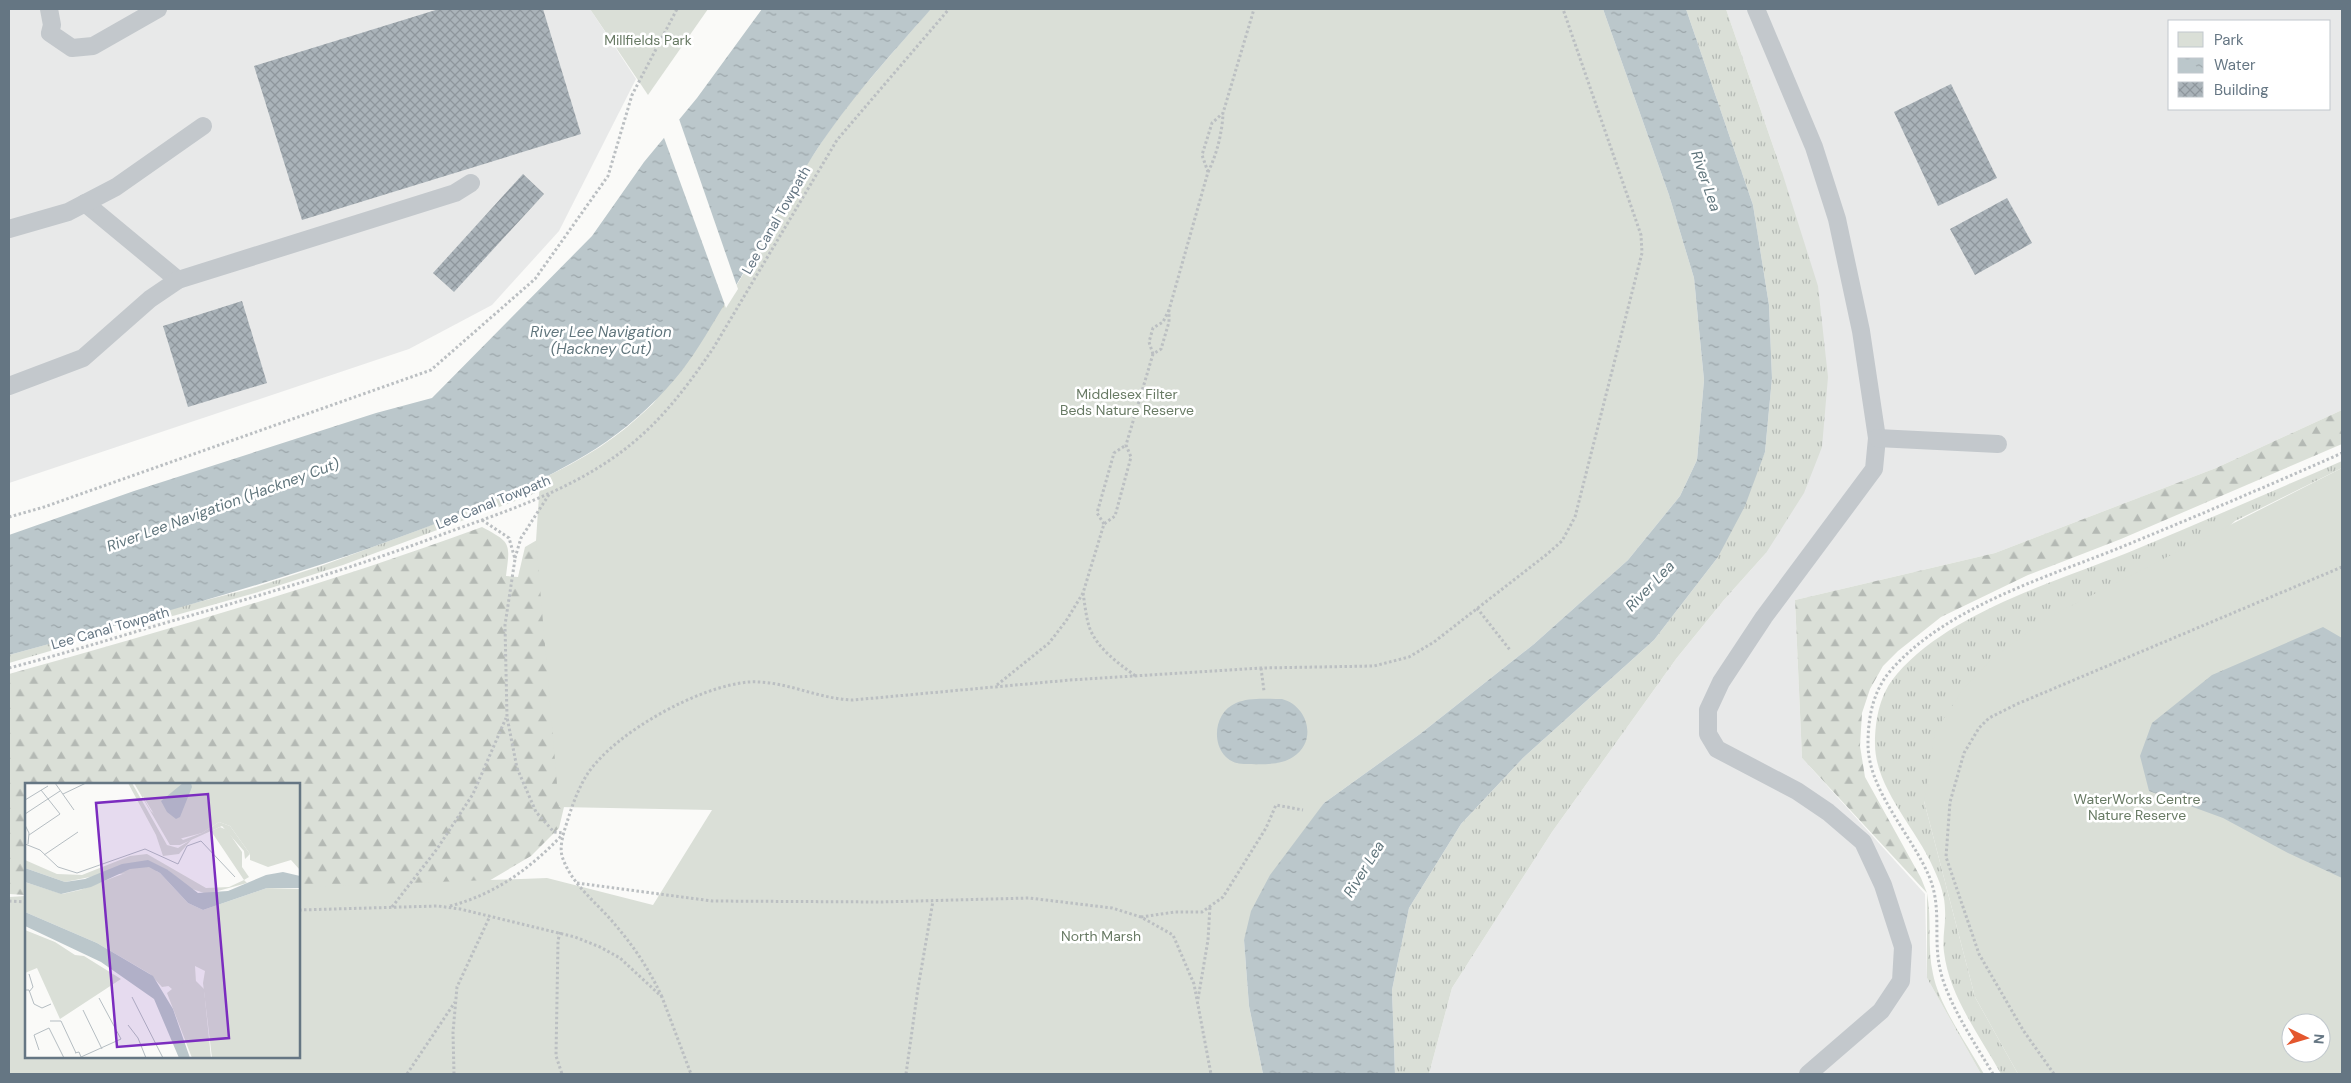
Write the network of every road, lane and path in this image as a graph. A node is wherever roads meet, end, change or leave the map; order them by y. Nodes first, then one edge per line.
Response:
1 (49, 9) edge
2 (158, 9) edge
3 (677, 9) edge
4 (949, 9) edge
5 (1254, 9) edge
6 (1563, 9) edge
7 (1756, 9) edge
8 (1223, 113) junction
9 (203, 126) dead end
10 (1208, 172) junction
11 (471, 183) dead end
12 (85, 203) junction
13 (9, 229) edge
14 (178, 280) junction
15 (1169, 310) junction
16 (1153, 354) junction
17 (9, 386) edge
18 (1877, 438) junction
19 (1998, 444) dead end
20 (1126, 445) junction
21 (2342, 453) edge
22 (550, 493) junction
23 (9, 517) edge
24 (482, 520) junction
25 (1104, 524) junction
26 (514, 559) junction
27 (2342, 566) edge
28 (1083, 593) junction
29 (1477, 608) junction
30 (1510, 650) dead end
31 (9, 668) edge
32 (1261, 668) junction
33 (1137, 677) junction
34 (997, 686) junction
35 (1264, 691) dead end
36 (507, 717) junction
37 (1303, 810) dead end
38 (564, 834) junction
39 (576, 883) junction
40 (9, 901) edge
41 (933, 901) junction
42 (25, 902) edge
43 (1210, 906) junction
44 (392, 907) junction
45 (447, 907) junction
46 (300, 910) edge
47 (490, 916) junction
48 (1140, 917) junction
49 (560, 932) junction
50 (662, 996) junction
51 (456, 1002) junction
52 (1198, 1003) junction
53 (408, 1074) edge
54 (454, 1074) edge
55 (562, 1074) edge
56 (691, 1074) edge
57 (906, 1074) edge
58 (1211, 1074) edge
59 (1808, 1074) edge
60 (1993, 1074) edge
61 (2054, 1074) edge

1 - 2 lane
3 - 23 path
4 - 22 path, Lee Canal Towpath
5 - 8 path
6 - 29 path
7 - 18 lane
8 - 10 path
8 - 10 path
9 - 12 lane
10 - 15 path
11 - 14 lane
12 - 13 lane
12 - 14 lane
14 - 17 lane
15 - 16 path
15 - 16 path
16 - 20 path
18 - 19 lane
18 - 59 lane
20 - 25 path
20 - 25 path
21 - 60 path
22 - 24 path, Lee Canal Towpath
22 - 26 path
24 - 26 path
24 - 31 path, Lee Canal Towpath
25 - 28 path
26 - 36 path
27 - 61 path
28 - 33 path
28 - 34 path
29 - 30 path
29 - 32 path
32 - 33 path
32 - 35 path
33 - 34 path
34 - 38 path
36 - 38 path
36 - 44 path
37 - 43 path
38 - 39 path
38 - 45 path
39 - 41 path
39 - 50 path
40 - 42 path
41 - 48 path
41 - 57 path
43 - 48 path
43 - 52 path
44 - 45 path
44 - 46 path
45 - 47 path
47 - 49 path
47 - 51 path
48 - 52 path
49 - 50 path
49 - 55 path
50 - 56 path
51 - 53 path
51 - 54 path
52 - 58 path

